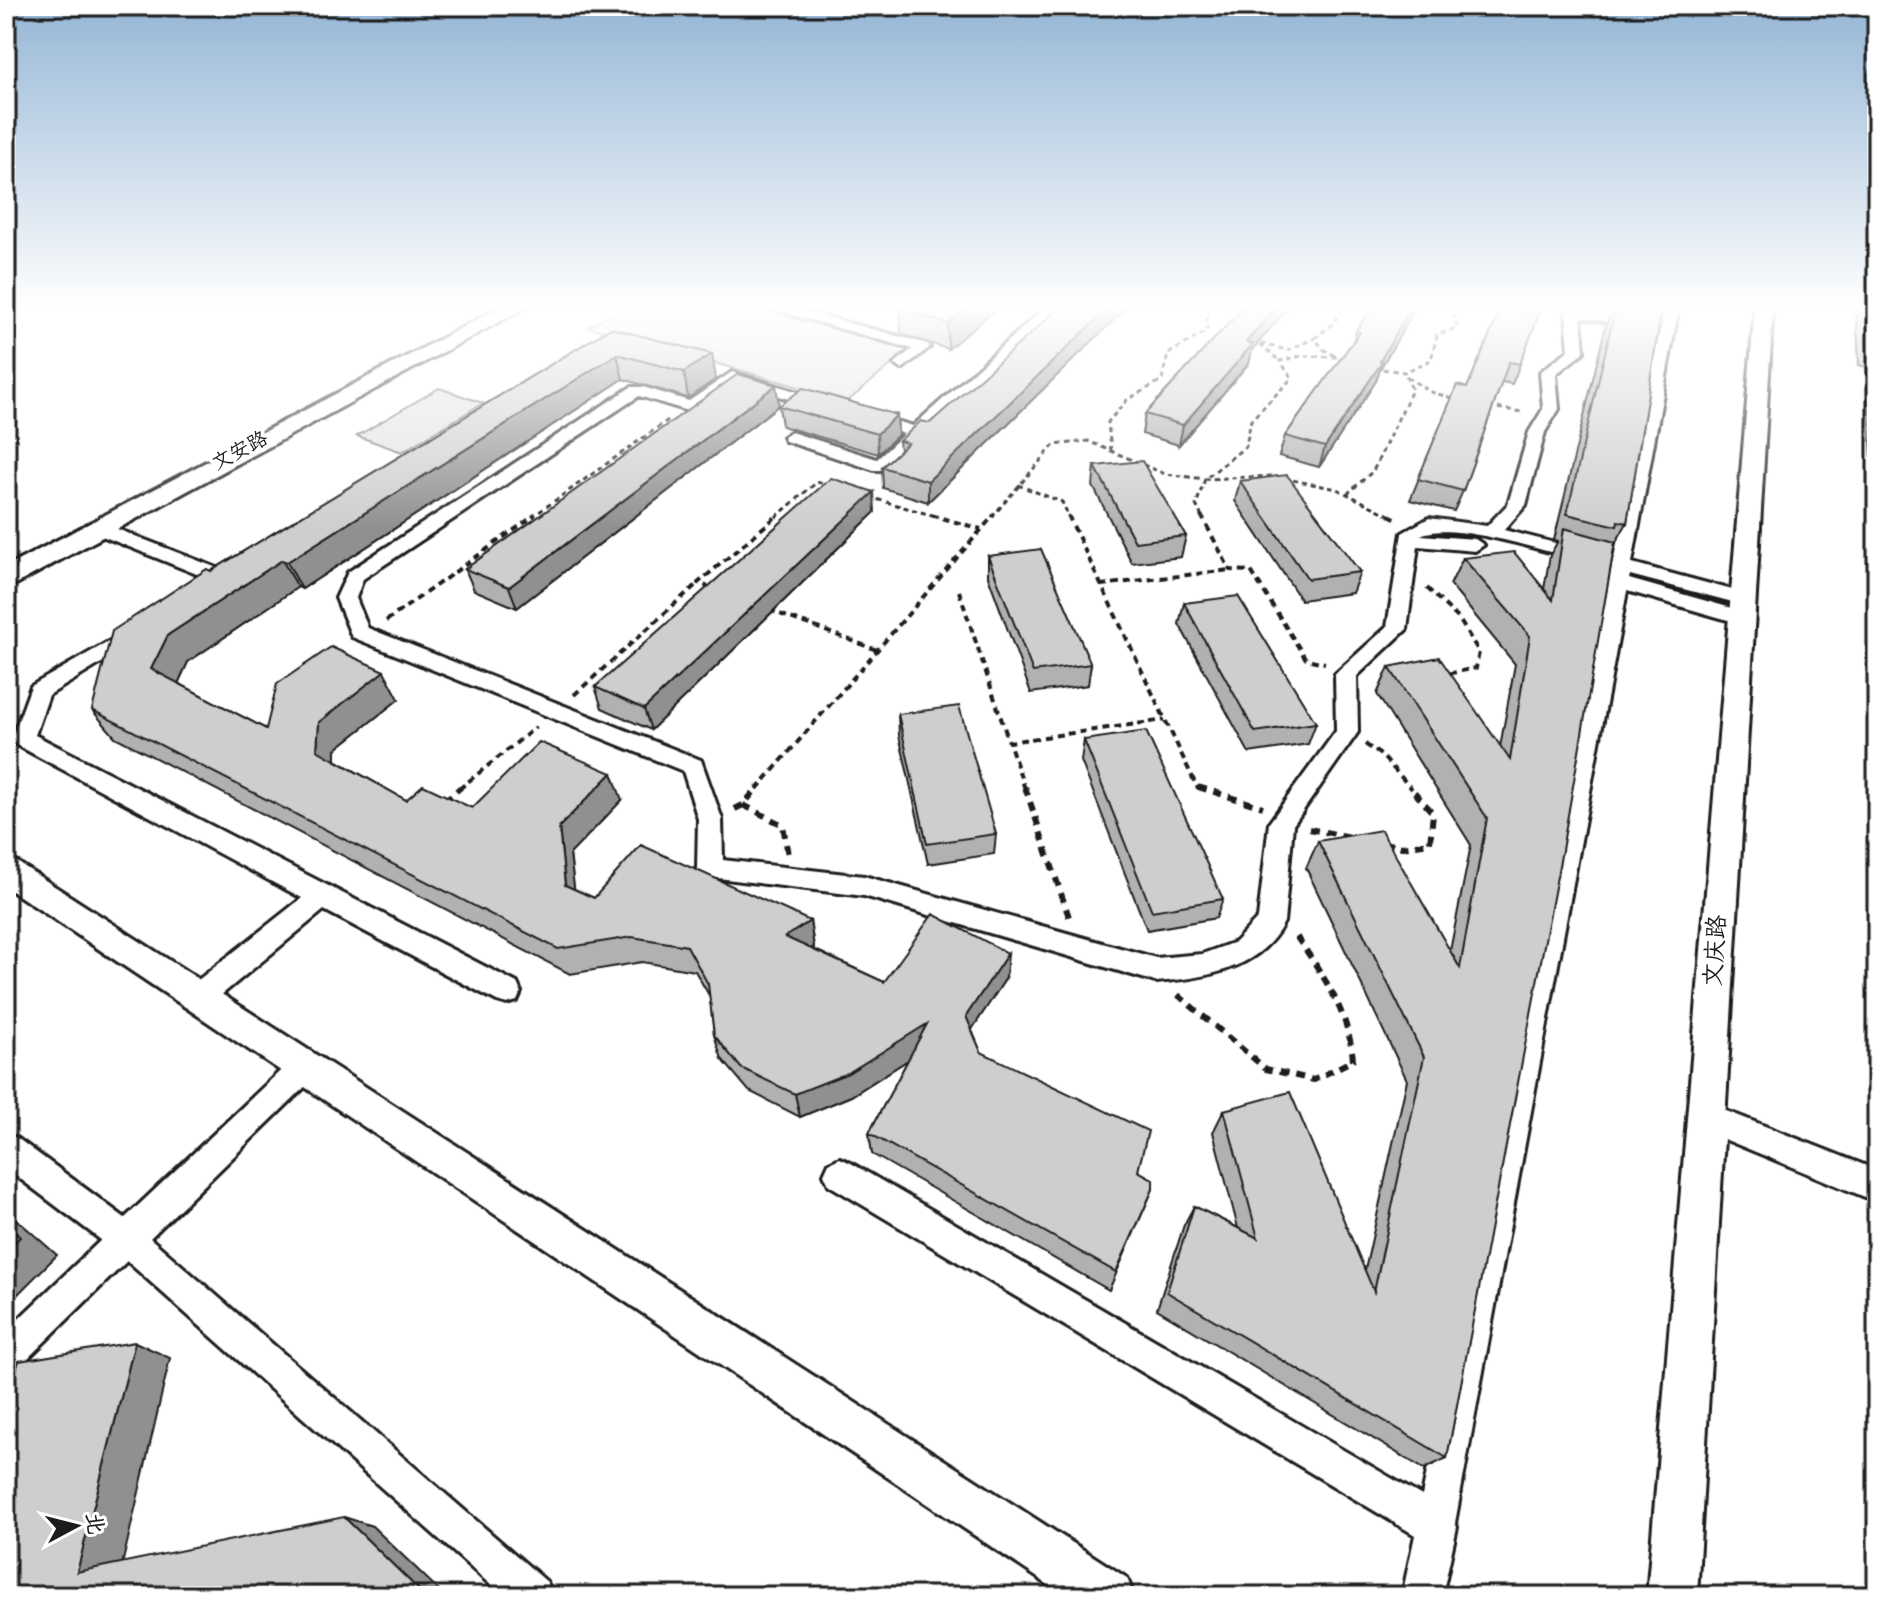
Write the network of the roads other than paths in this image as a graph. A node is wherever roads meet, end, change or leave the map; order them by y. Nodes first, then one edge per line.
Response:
1 (377, 381) edge
2 (727, 381) edge
3 (745, 381) edge
4 (973, 381) edge
5 (1549, 381) edge
6 (1657, 381) edge
7 (1759, 381) edge
8 (916, 432) junction
9 (791, 437) dead end
10 (99, 528) junction
11 (1492, 532) junction
12 (1414, 535) junction
13 (253, 562) edge
14 (1619, 574) junction
15 (6, 578) edge
16 (226, 579) junction
17 (199, 595) edge
18 (1743, 609) junction
19 (159, 619) edge
20 (6, 871) edge
21 (322, 897) junction
22 (507, 992) dead end
23 (198, 997) junction
24 (305, 1067) junction
25 (1706, 1117) junction
26 (6, 1149) edge
27 (840, 1174) dead end
28 (1877, 1186) edge
29 (126, 1239) junction
30 (9, 1358) edge
31 (1438, 1527) junction
32 (533, 1596) edge
33 (1109, 1596) edge
34 (1422, 1596) edge
35 (1672, 1596) edge

1 - 10 main road, 文安路
2 - 12 street
3 - 8 street
4 - 8 street
5 - 11 street
6 - 14 street
7 - 18 street, 文庆路
8 - 9 street
10 - 15 main road, 文安路
10 - 16 street
11 - 12 street
11 - 14 street
12 - 14 street
13 - 16 street
14 - 18 street
14 - 31 street
16 - 17 street
18 - 25 street, 文庆路
19 - 21 street
20 - 23 street
21 - 22 street
21 - 23 street
23 - 24 street
24 - 29 street
24 - 33 street
25 - 28 street
25 - 35 street, 文庆路
26 - 29 street
27 - 31 street
29 - 30 street
29 - 32 street
31 - 34 street

